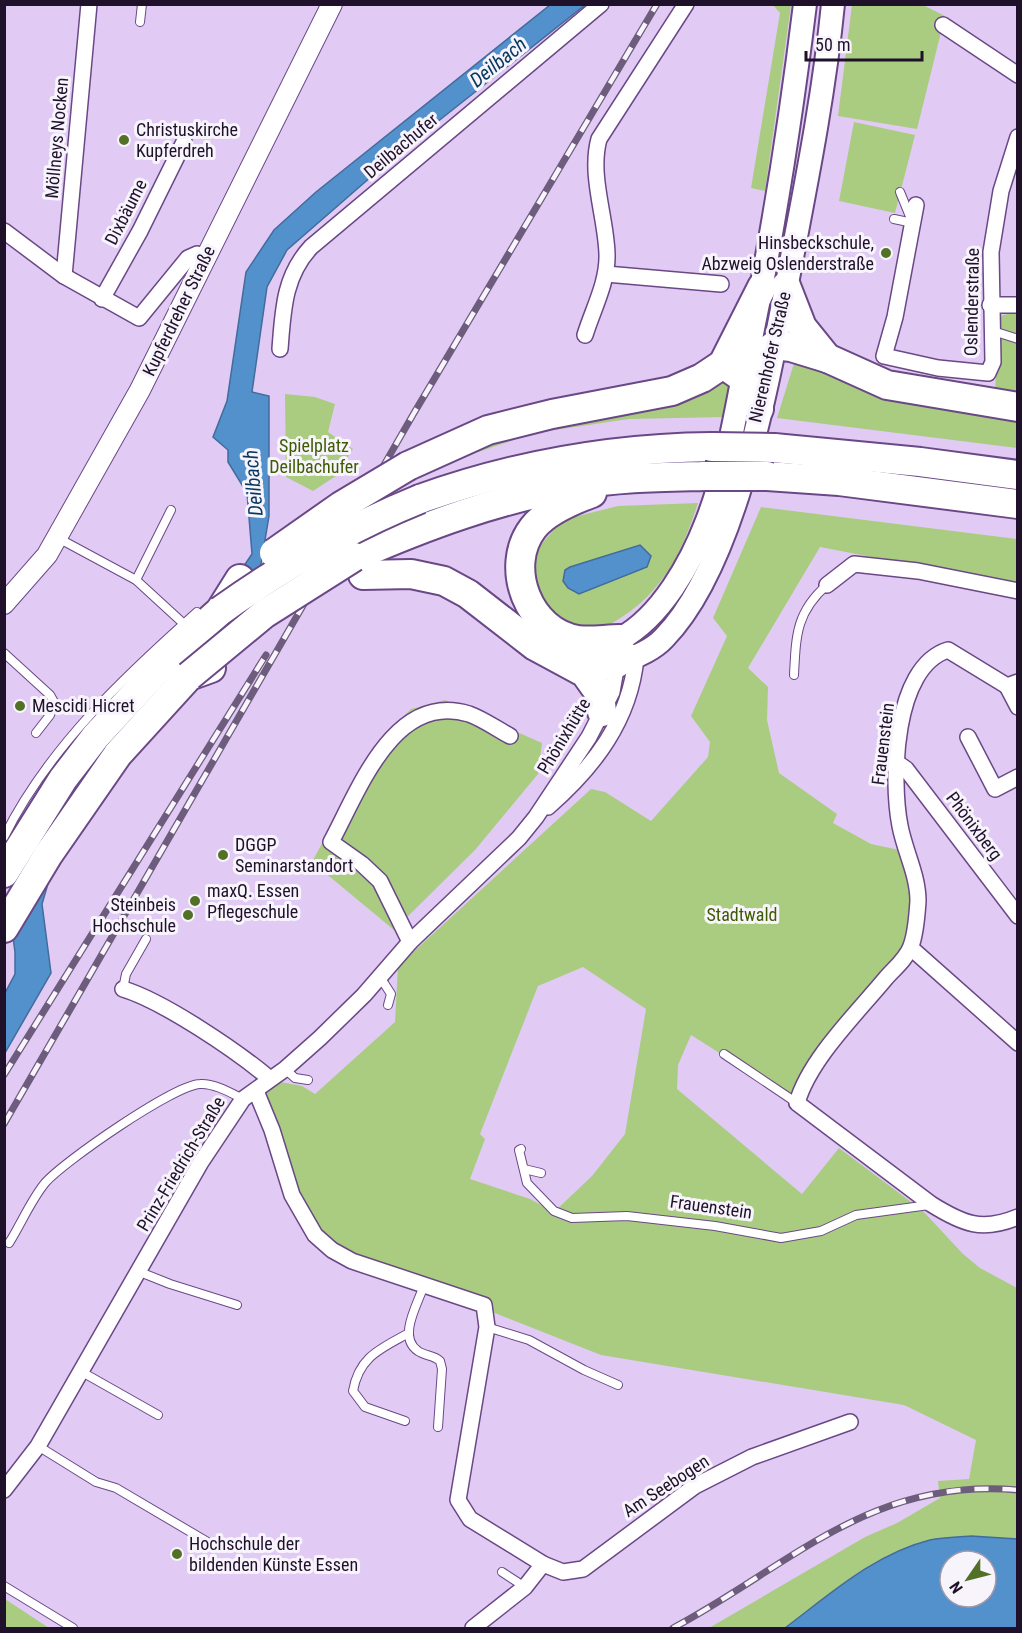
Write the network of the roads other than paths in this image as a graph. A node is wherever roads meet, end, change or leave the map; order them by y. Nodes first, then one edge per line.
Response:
1 (89, 4) edge
2 (142, 4) edge
3 (332, 4) edge
4 (601, 4) edge
5 (686, 4) edge
6 (804, 4) edge
7 (833, 4) edge
8 (140, 22) dead end
9 (944, 25) dead end
10 (1017, 75) edge
11 (1017, 137) edge
12 (184, 142) dead end
13 (900, 192) dead end
14 (916, 205) dead end
15 (894, 219) dead end
16 (913, 223) junction
17 (4, 231) edge
18 (206, 256) junction
19 (606, 274) junction
20 (64, 276) junction
21 (721, 284) dead end
22 (774, 286) junction
23 (102, 299) junction
24 (1017, 304) edge
25 (990, 305) junction
26 (993, 331) junction
27 (585, 335) dead end
28 (1017, 339) edge
29 (775, 345) junction
30 (280, 349) dead end
31 (827, 358) junction
32 (737, 370) junction
33 (1017, 407) edge
34 (759, 409) junction
35 (1017, 475) edge
36 (636, 478) junction
37 (1017, 504) edge
38 (171, 510) dead end
39 (57, 538) junction
40 (359, 566) junction
41 (136, 580) junction
42 (827, 585) joint
43 (1017, 591) edge
44 (4, 604) edge
45 (208, 612) junction
46 (184, 624) junction
47 (4, 653) edge
48 (624, 653) junction
49 (570, 663) junction
50 (794, 675) dead end
51 (1012, 684) edge
52 (1017, 707) edge
53 (602, 712) junction
54 (36, 733) dead end
55 (510, 736) dead end
56 (968, 737) dead end
57 (896, 762) junction
58 (1017, 777) edge
59 (536, 817) junction
60 (4, 837) edge
61 (4, 873) edge
62 (1017, 916) edge
63 (4, 928) edge
64 (146, 939) dead end
65 (410, 942) junction
66 (911, 948) junction
67 (380, 977) junction
68 (123, 989) joint
69 (388, 1005) dead end
70 (1017, 1043) edge
71 (724, 1053) dead end
72 (285, 1069) junction
73 (270, 1078) junction
74 (308, 1080) dead end
75 (249, 1095) junction
76 (796, 1103) junction
77 (520, 1150) dead end
78 (524, 1169) junction
79 (542, 1173) dead end
80 (931, 1204) junction
81 (1017, 1217) edge
82 (9, 1243) dead end
83 (140, 1272) junction
84 (424, 1285) junction
85 (237, 1305) dead end
86 (487, 1327) junction
87 (408, 1334) junction
88 (82, 1371) junction
89 (618, 1385) dead end
90 (158, 1415) dead end
91 (405, 1421) dead end
92 (850, 1422) dead end
93 (438, 1427) dead end
94 (38, 1446) junction
95 (4, 1490) edge
96 (211, 1544) dead end
97 (543, 1564) junction
98 (502, 1572) dead end
99 (4, 1586) edge
100 (525, 1587) junction
101 (73, 1629) edge
102 (473, 1629) edge

1 - 20 street, Möllneys Nocken
2 - 8 lane
3 - 18 street, Kupferdreher Straße
4 - 30 street, Deilbachufer
5 - 19 street
6 - 22 main road, Nierenhofer Straße
7 - 22 main road, Nierenhofer Straße
9 - 10 street
11 - 25 street, Oslenderstraße
12 - 23 street, Dixbäume
13 - 16 lane
14 - 16 street, Oslenderstraße
15 - 16 lane
16 - 26 street, Oslenderstraße
17 - 20 street
18 - 23 street
18 - 39 street, Kupferdreher Straße
19 - 21 street
19 - 27 street
20 - 23 street
22 - 29 main road, Nierenhofer Straße
22 - 31 highway
22 - 32 highway
24 - 25 street
25 - 26 street, Oslenderstraße
26 - 28 lane
29 - 31 highway
29 - 32 highway
29 - 34 main road, Nierenhofer Straße
31 - 33 highway
32 - 34 highway
32 - 45 highway, bridge
32 - 48 main road, Nierenhofer Straße
34 - 48 main road, Nierenhofer Straße
35 - 45 highway, bridge
36 - 37 highway, bridge
36 - 40 highway
36 - 48 highway
38 - 41 lane
39 - 41 lane
39 - 44 street, Kupferdreher Straße
40 - 49 highway
40 - 63 highway
41 - 46 lane
42 - 43 street
42 - 50 lane
45 - 46 lane
45 - 61 highway
46 - 60 lane
47 - 54 lane
48 - 49 highway
48 - 53 street, Phönixhütte
48 - 59 street, Phönixhütte
49 - 53 highway
51 - 52 street
51 - 57 street, Frauenstein
53 - 59 street, Phönixhütte
55 - 65 street
56 - 58 street
57 - 62 street, Phönixberg
57 - 66 street, Frauenstein
59 - 65 street, Phönixhütte
64 - 68 lane
65 - 67 street, Phönixhütte
66 - 70 street
66 - 76 street
67 - 69 lane
67 - 72 street, Phönixhütte
68 - 73 street
71 - 76 lane
72 - 73 street, Phönixhütte
72 - 74 lane
73 - 75 street, Phönixhütte
75 - 82 lane
75 - 83 street, Prinz-Friedrich-Straße
75 - 84 street
76 - 80 street
77 - 78 lane, Frauenstein
78 - 79 lane
78 - 80 lane, Frauenstein
80 - 81 street
83 - 85 lane
83 - 88 street, Prinz-Friedrich-Straße
84 - 86 street, Am Seebogen
84 - 87 lane
86 - 89 lane
86 - 97 street, Am Seebogen
87 - 91 lane
87 - 93 lane
88 - 90 lane
88 - 94 street, Prinz-Friedrich-Straße
92 - 97 street, Am Seebogen
94 - 95 street, Prinz-Friedrich-Straße
94 - 96 lane
97 - 100 street
98 - 100 lane
99 - 101 lane
100 - 102 street

